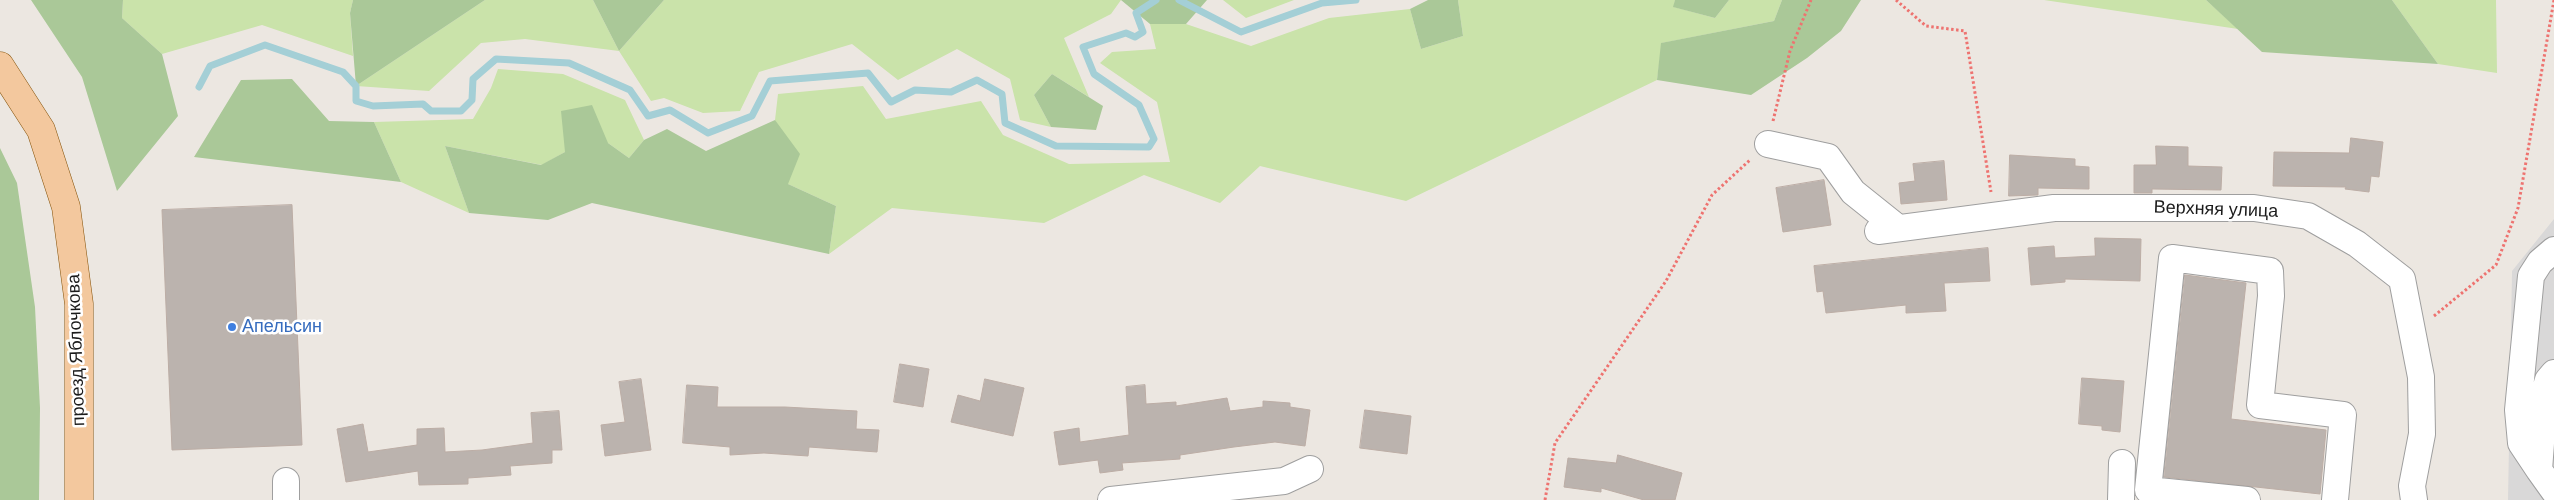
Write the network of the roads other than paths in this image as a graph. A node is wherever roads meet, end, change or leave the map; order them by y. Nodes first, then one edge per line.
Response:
1 (0, 66) edge
2 (1768, 144) road end
3 (2554, 250) edge
4 (2554, 373) edge
5 (2122, 463) dead end
6 (1310, 469) dead end
7 (2539, 470) junction
8 (2554, 491) edge
9 (78, 500) edge
10 (1112, 500) edge
11 (2121, 500) edge
12 (2248, 500) edge
13 (2335, 500) edge
14 (2414, 500) edge

1 - 9 main road, проезд Яблочкова
2 - 14 street, Верхняя улица
3 - 7 street
4 - 7 street
5 - 11 street
6 - 10 street
7 - 8 street
12 - 13 street

